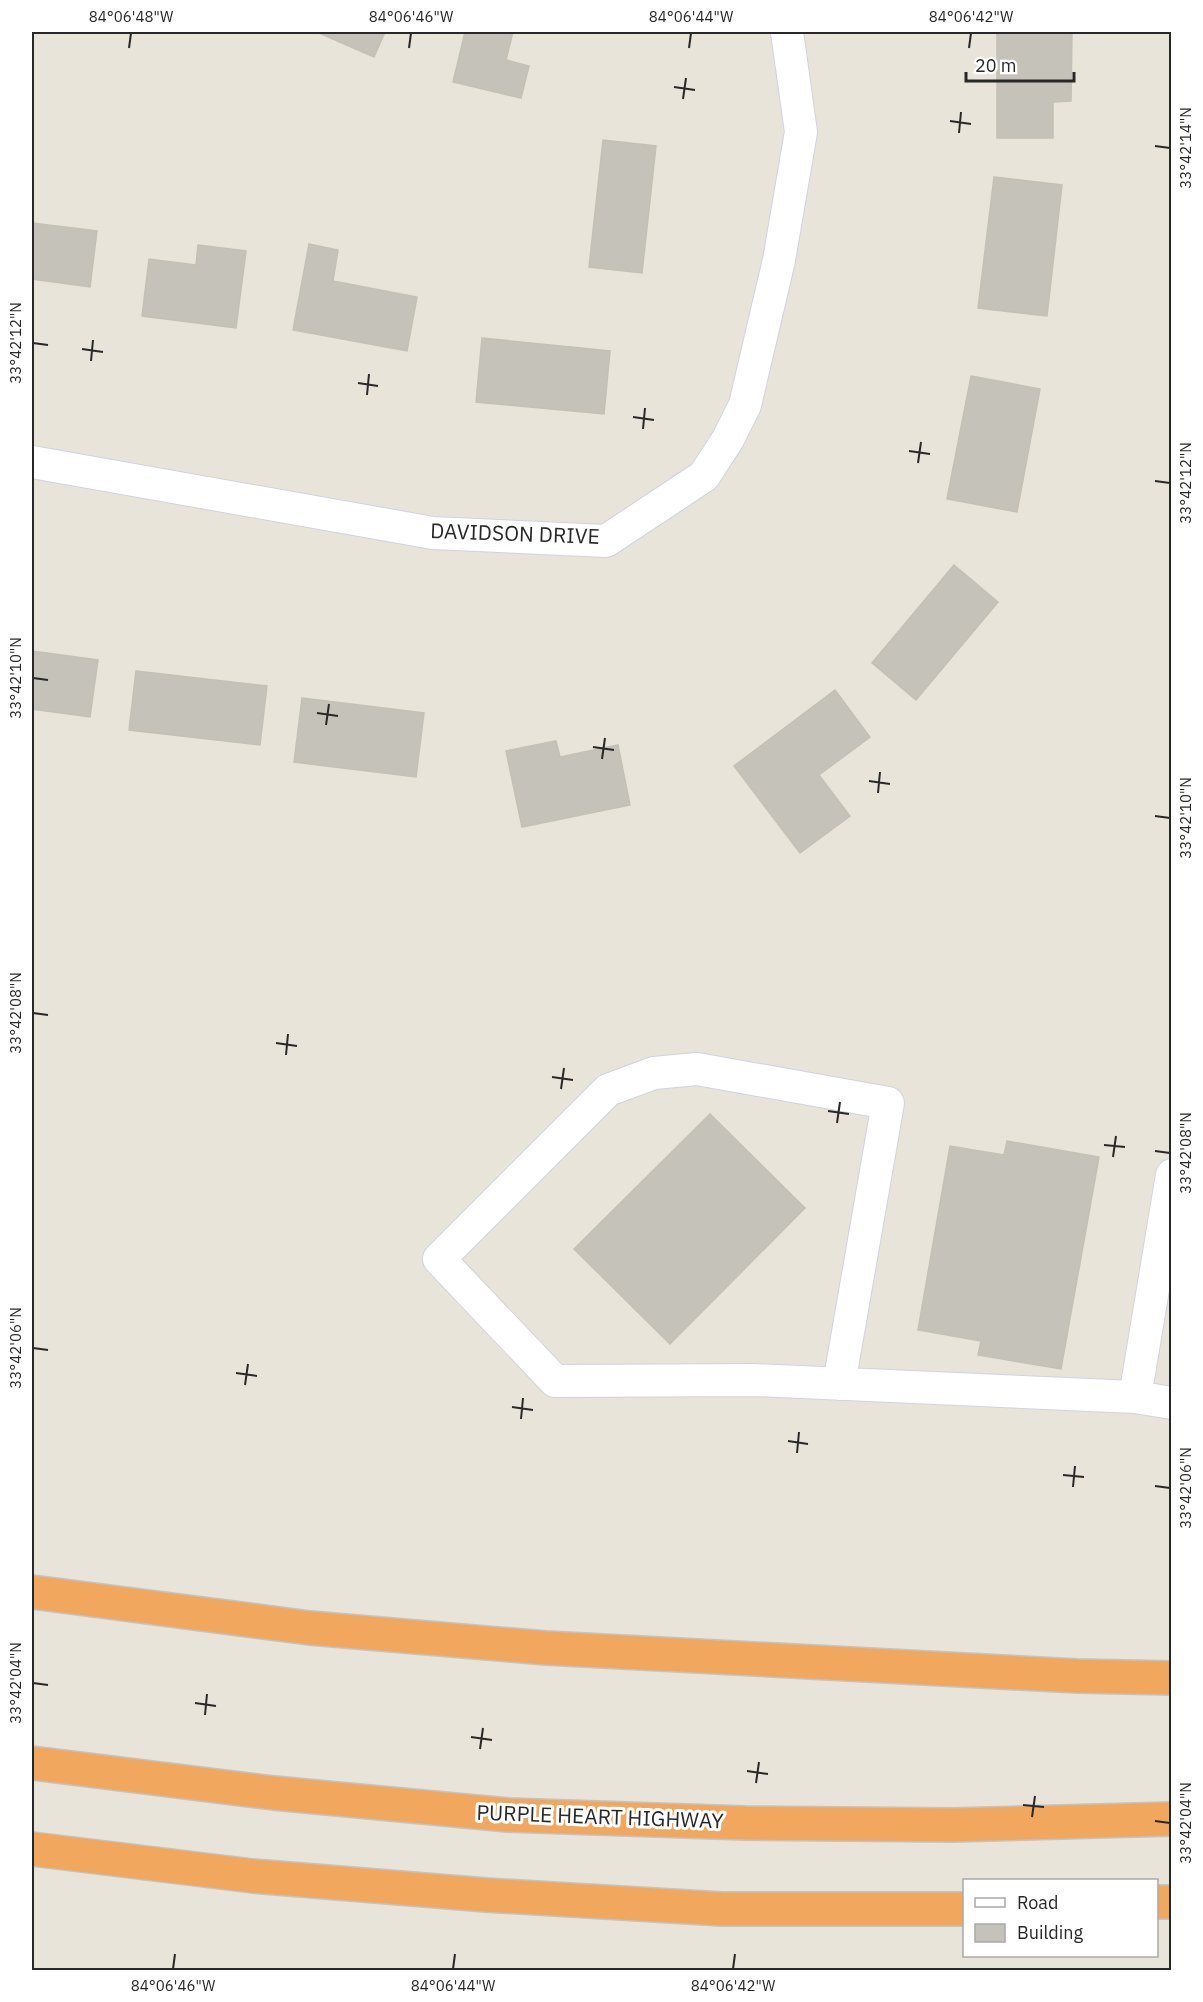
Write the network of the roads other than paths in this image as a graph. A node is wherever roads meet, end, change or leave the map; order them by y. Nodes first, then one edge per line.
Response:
1 (787, 32) edge
2 (32, 462) edge
3 (1172, 1176) edge
4 (839, 1384) junction
5 (1135, 1397) junction
6 (1172, 1403) edge
7 (32, 1592) edge
8 (1172, 1678) edge
9 (32, 1763) edge
10 (1172, 1819) edge
11 (32, 1849) edge
12 (963, 1909) edge

1 - 2 street, DAVIDSON DRIVE
3 - 5 street
4 - 4 street
4 - 5 street
5 - 6 street
7 - 8 highway
9 - 10 highway, PURPLE HEART HIGHWAY
11 - 12 highway

